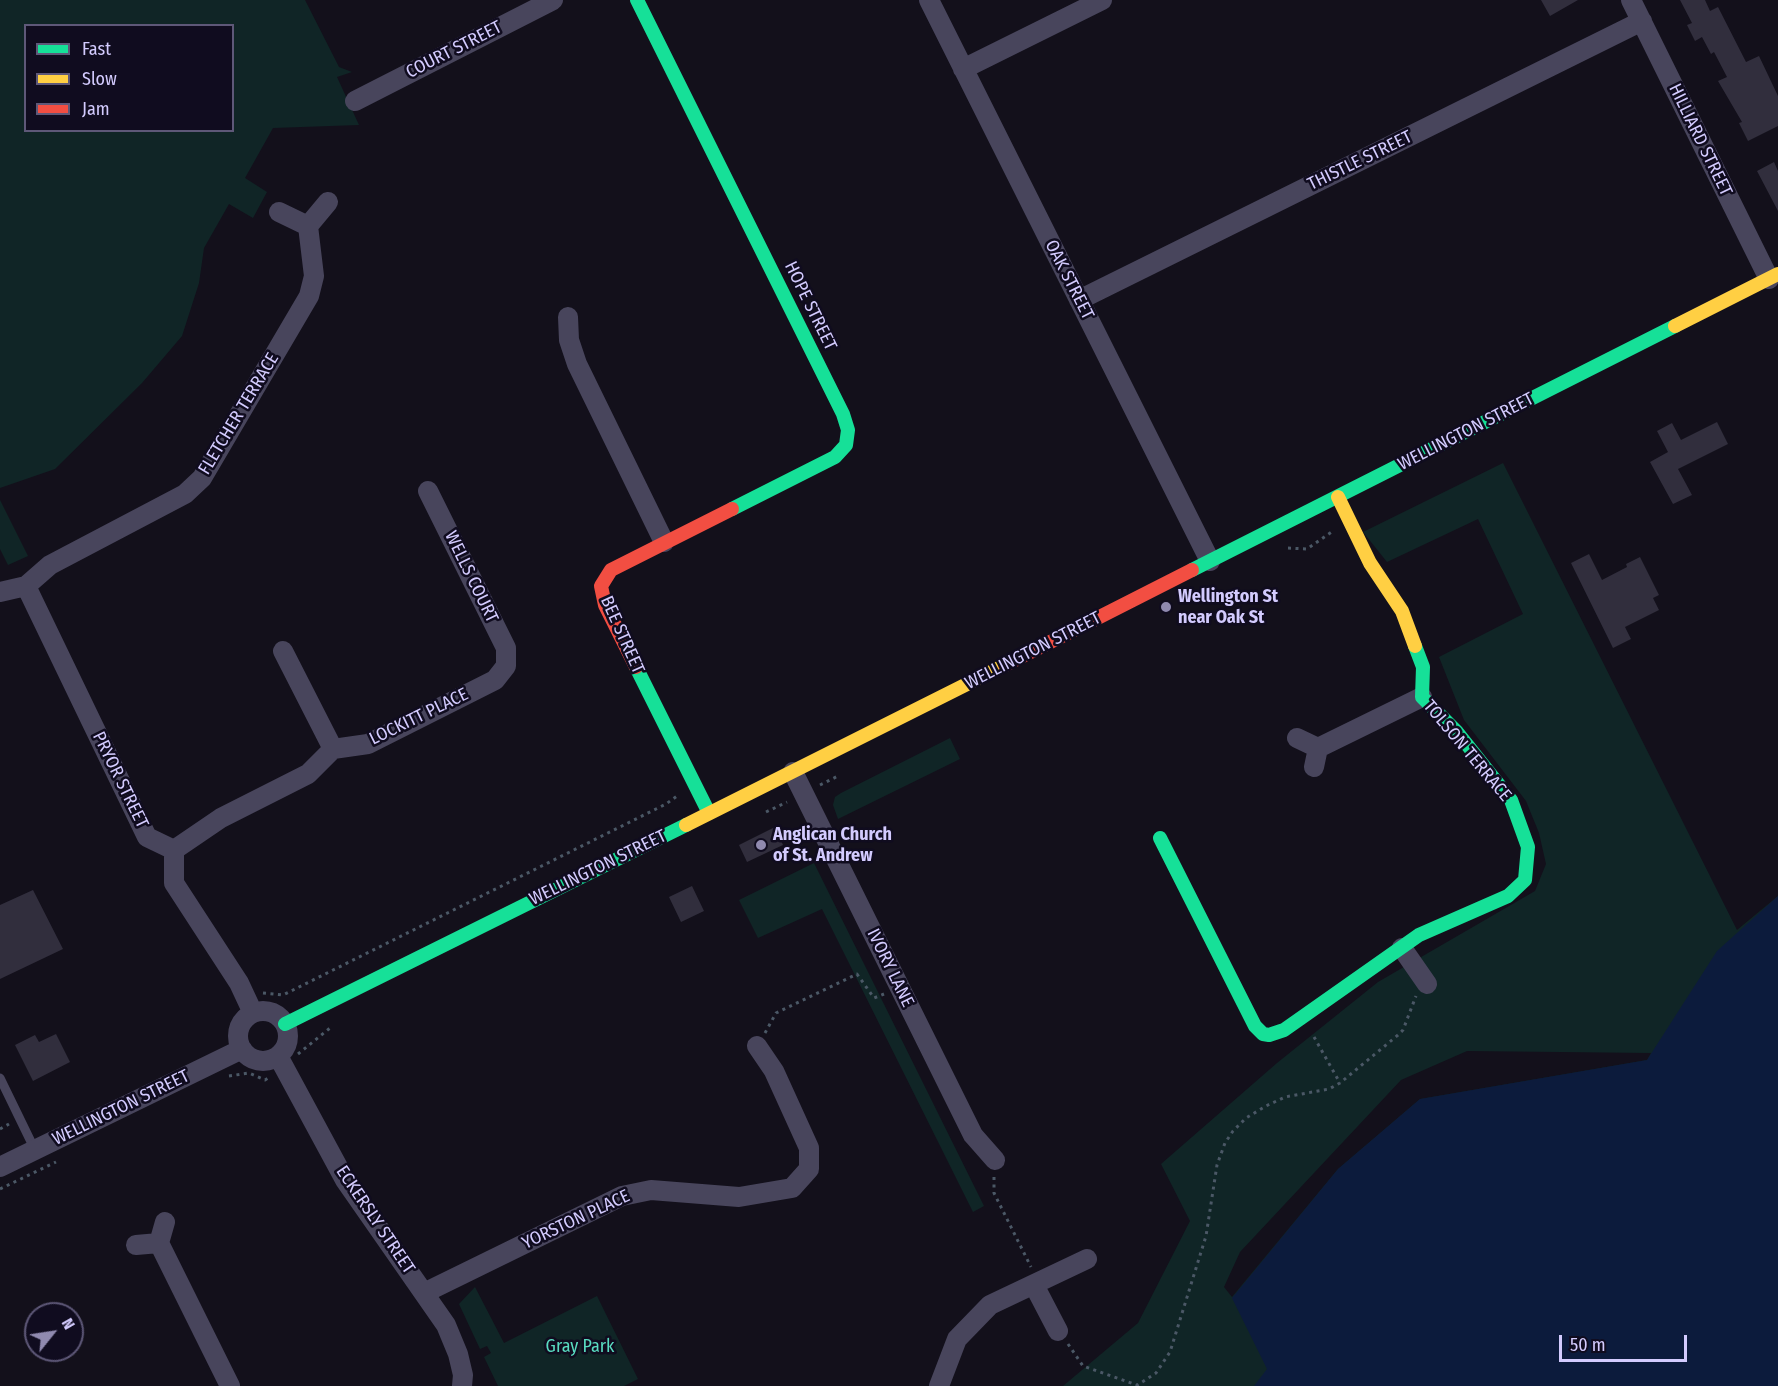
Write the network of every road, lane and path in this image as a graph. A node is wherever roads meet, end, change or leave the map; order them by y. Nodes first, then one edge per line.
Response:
1 (553, 0) edge
2 (637, 0) edge
3 (929, 0) edge
4 (1102, 0) edge
5 (1631, 0) edge
6 (1642, 21) junction
7 (963, 69) junction
8 (355, 101) dead end
9 (328, 202) dead end
10 (279, 212) dead end
11 (308, 226) junction
12 (1774, 277) edge
13 (1079, 300) junction
14 (568, 317) dead end
15 (428, 491) dead end
16 (1338, 497) junction
17 (664, 542) junction
18 (1210, 561) junction
19 (26, 586) junction
20 (0, 592) edge
21 (284, 651) dead end
22 (506, 666) joint
23 (1422, 697) junction
24 (1297, 738) dead end
25 (1318, 748) junction
26 (333, 749) junction
27 (1314, 768) dead end
28 (794, 772) junction
29 (694, 784) junction
30 (709, 813) junction
31 (1160, 838) dead end
32 (174, 850) junction
33 (1402, 948) junction
34 (1425, 981) joint
35 (899, 987) junction
36 (243, 992) junction
37 (253, 1013) junction
38 (1302, 1017) junction
39 (285, 1024) junction
40 (757, 1046) joint
41 (242, 1049) junction
42 (281, 1063) junction
43 (224, 1077) dead end
44 (0, 1078) edge
45 (1340, 1083) junction
46 (34, 1150) junction
47 (63, 1158) dead end
48 (995, 1160) joint
49 (0, 1167) edge
50 (0, 1189) edge
51 (165, 1222) dead end
52 (159, 1243) junction
53 (136, 1245) dead end
54 (1087, 1260) dead end
55 (1034, 1285) junction
56 (424, 1293) junction
57 (1058, 1330) joint
58 (230, 1386) edge
59 (462, 1386) edge
60 (939, 1386) edge
61 (1137, 1386) edge

1 - 8 street, COURT STREET
2 - 17 street, HOPE STREET
3 - 7 street, OAK STREET
4 - 7 street
5 - 6 street, HILLIARD STREET
6 - 12 street, HILLIARD STREET
6 - 13 street, THISTLE STREET
7 - 13 street, OAK STREET
9 - 11 street
10 - 11 street
11 - 19 street, FLETCHER TERRACE
12 - 16 street, WELLINGTON STREET
13 - 18 street, OAK STREET
14 - 17 street
15 - 22 street, WELLS COURT
16 - 18 street, WELLINGTON STREET
16 - 23 street, TOLSON TERRACE
17 - 29 street, BEE STREET
18 - 28 street, WELLINGTON STREET
19 - 20 street
19 - 32 street, PRYOR STREET
21 - 26 street
22 - 26 street, LOCKITT PLACE
23 - 25 street
23 - 33 street, TOLSON TERRACE
24 - 25 street
25 - 27 street
26 - 32 street
28 - 30 street, WELLINGTON STREET
28 - 35 street, IVORY LANE
29 - 30 street, BEE STREET
29 - 36 path
30 - 39 street, WELLINGTON STREET
31 - 38 street, TOLSON TERRACE
32 - 36 street
33 - 34 street
33 - 38 street, TOLSON TERRACE
34 - 45 path
35 - 40 path
35 - 48 street, IVORY LANE
36 - 37 street
37 - 39 street
37 - 41 street
38 - 45 path
39 - 42 street
40 - 56 street, YORSTON PLACE
41 - 42 street
41 - 46 street, WELLINGTON STREET
42 - 43 path
42 - 56 street, ECKERSLY STREET
44 - 46 lane
45 - 61 path
46 - 49 street, WELLINGTON STREET
47 - 50 path
48 - 55 path
51 - 52 street
52 - 53 street
52 - 58 street
54 - 55 street
55 - 57 street
55 - 60 street
56 - 59 street, ECKERSLY STREET
57 - 61 path

